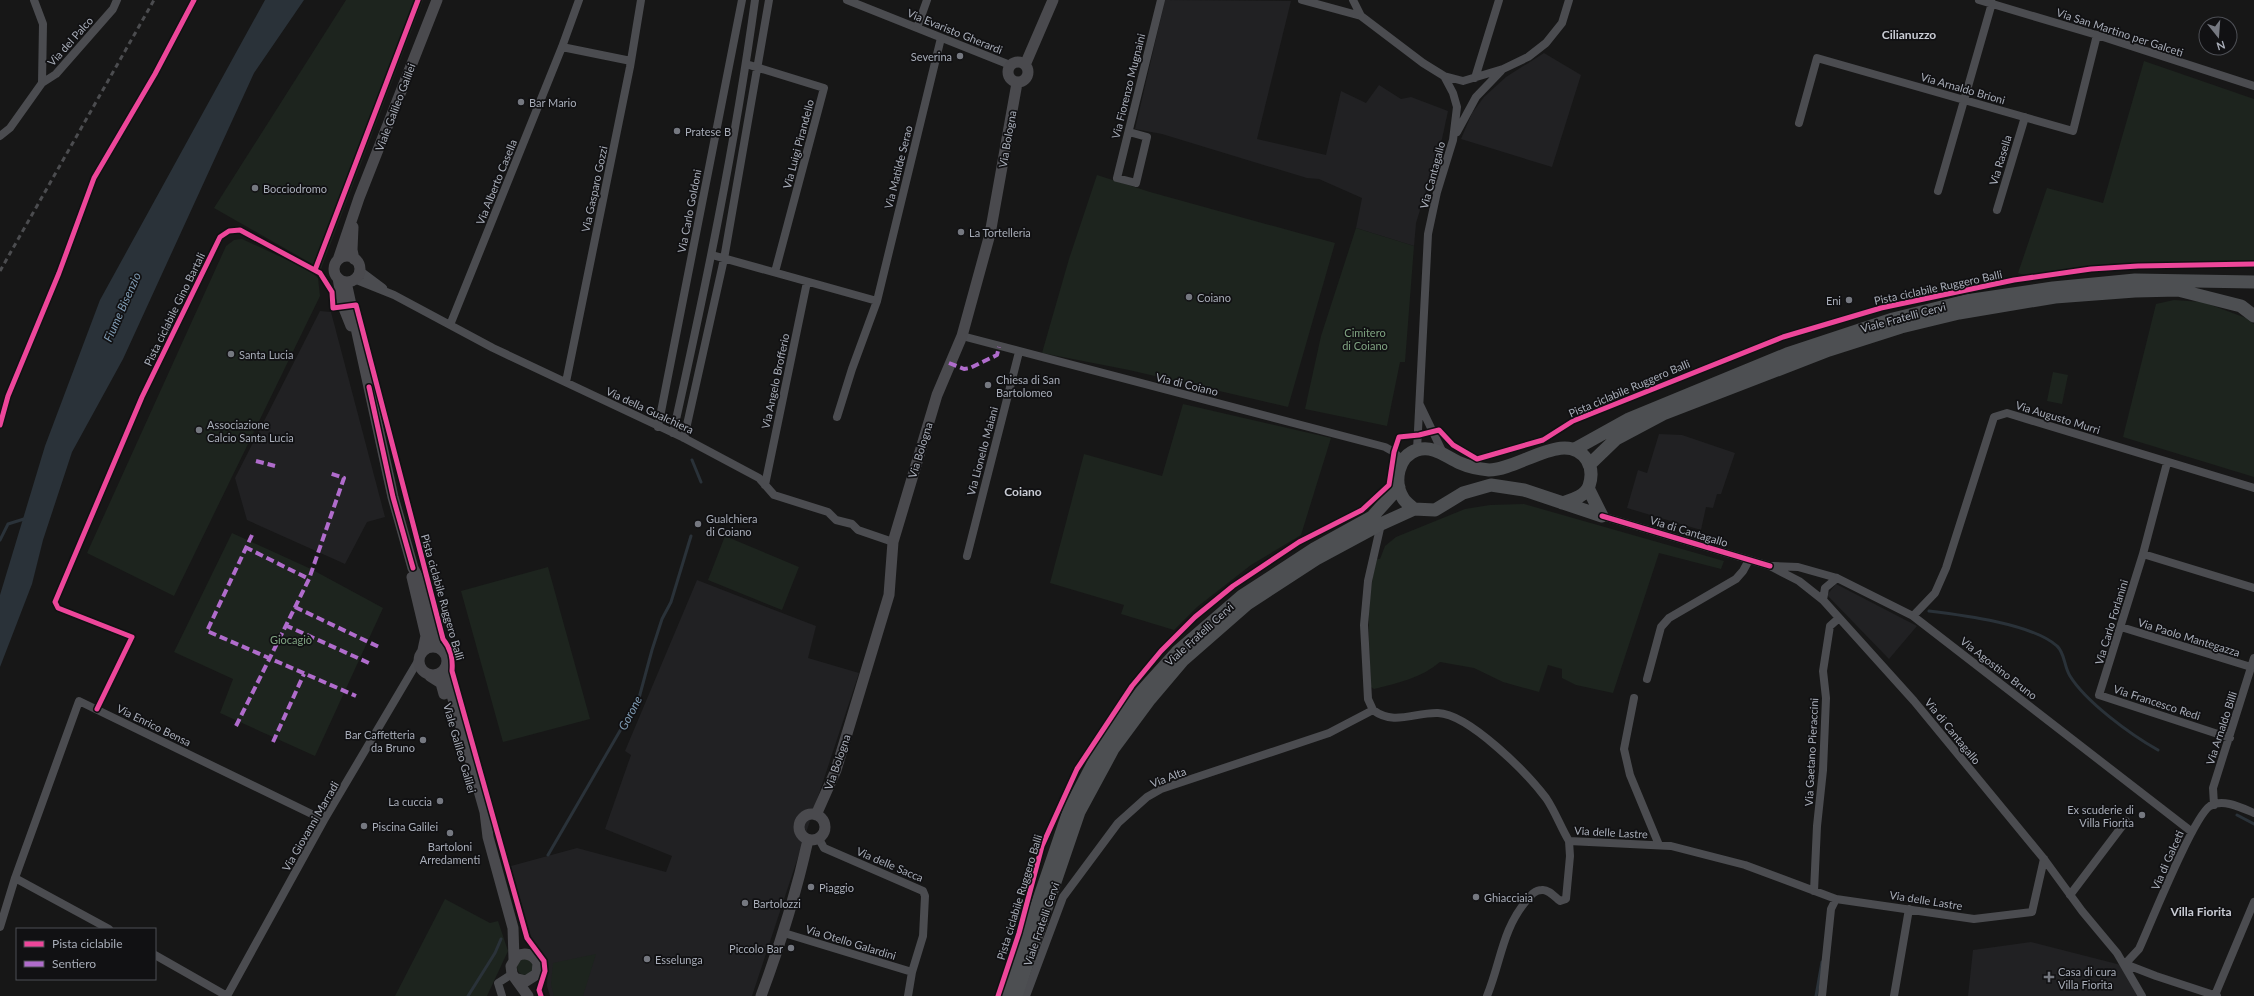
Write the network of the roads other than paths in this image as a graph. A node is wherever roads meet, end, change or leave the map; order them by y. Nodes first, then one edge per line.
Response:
1 (34, 0) edge
2 (117, 0) edge
3 (437, 0) edge
4 (579, 0) edge
5 (641, 0) edge
6 (742, 0) edge
7 (755, 0) edge
8 (769, 0) edge
9 (847, 0) edge
10 (927, 0) edge
11 (1053, 0) edge
12 (1161, 0) edge
13 (1302, 0) edge
14 (1353, 0) edge
15 (1499, 0) edge
16 (1569, 0) edge
17 (1979, 0) edge
18 (1992, 3) junction
19 (1361, 16) junction
20 (917, 28) junction
21 (2097, 35) junction
22 (942, 38) junction
23 (562, 47) junction
24 (631, 61) junction
25 (746, 64) junction
26 (1010, 65) junction
27 (1025, 65) junction
28 (759, 67) junction
29 (1503, 69) junction
30 (1444, 76) junction
31 (1475, 78) junction
32 (42, 82) junction
33 (1018, 83) junction
34 (2254, 86) edge
35 (1965, 100) junction
36 (2025, 117) junction
37 (1799, 123) dead end
38 (1129, 132) junction
39 (0, 136) edge
40 (1453, 140) junction
41 (1938, 191) dead end
42 (1997, 210) dead end
43 (353, 214) junction
44 (712, 256) junction
45 (354, 259) junction
46 (724, 259) junction
47 (338, 260) junction
48 (775, 272) junction
49 (349, 277) junction
50 (807, 282) junction
51 (2254, 282) edge
52 (877, 301) junction
53 (2254, 316) edge
54 (450, 325) junction
55 (962, 336) junction
56 (1019, 352) junction
57 (566, 382) junction
58 (1418, 402) junction
59 (837, 417) dead end
60 (658, 427) junction
61 (674, 433) junction
62 (684, 438) junction
63 (1575, 449) junction
64 (1417, 450) junction
65 (1443, 453) junction
66 (1402, 460) junction
67 (2167, 463) junction
68 (1589, 465) junction
69 (765, 485) junction
70 (1399, 487) junction
71 (1588, 488) junction
72 (2254, 488) edge
73 (1562, 503) junction
74 (1414, 509) junction
75 (1602, 516) junction
76 (1381, 524) junction
77 (893, 542) junction
78 (2143, 554) junction
79 (966, 556) dead end
80 (1749, 560) junction
81 (1770, 566) junction
82 (413, 568) junction
83 (1837, 578) junction
84 (2254, 588) edge
85 (1823, 600) junction
86 (1914, 616) junction
87 (1839, 618) junction
88 (2121, 627) junction
89 (435, 647) junction
90 (423, 650) junction
91 (2254, 658) edge
92 (421, 668) junction
93 (2251, 668) junction
94 (442, 672) junction
95 (1647, 679) dead end
96 (2099, 695) joint
97 (1634, 698) dead end
98 (1373, 710) junction
99 (2230, 738) junction
100 (2214, 805) junction
101 (2254, 813) edge
102 (816, 815) junction
103 (324, 820) junction
104 (2126, 821) dead end
105 (485, 824) junction
106 (2192, 832) junction
107 (813, 840) junction
108 (1569, 842) junction
109 (1659, 845) junction
110 (2044, 859) junction
111 (15, 878) junction
112 (1814, 892) junction
113 (2070, 895) junction
114 (1836, 899) junction
115 (2254, 902) edge
116 (1909, 909) junction
117 (0, 927) edge
118 (107, 928) edge
119 (784, 933) junction
120 (156, 956) edge
121 (514, 959) junction
122 (2125, 964) junction
123 (912, 972) junction
124 (515, 976) junction
125 (227, 996) edge
126 (502, 996) edge
127 (528, 996) edge
128 (761, 996) edge
129 (908, 996) edge
130 (1006, 996) edge
131 (1016, 996) edge
132 (1026, 996) edge
133 (1487, 996) edge
134 (1822, 996) edge
135 (1894, 996) edge
136 (2142, 996) edge
137 (2216, 996) edge

1 - 32 street, Via del Palco
2 - 32 street, Via del Palco
3 - 43 main road, Viale Galileo Galilei
4 - 23 street, Via Alberto Casella
5 - 24 street, Via Gasparo Gozzi
6 - 60 street, Via Carlo Goldoni
7 - 25 street
8 - 28 street
9 - 20 street, Via Evaristo Gherardi
10 - 20 street
11 - 27 main road, Via Bologna
12 - 38 street, Via Fiorenzo Mugnaini
13 - 19 street
14 - 19 street
15 - 31 street
16 - 29 street
17 - 18 street, Via San Martino per Galceti
18 - 21 street, Via San Martino per Galceti
18 - 35 street
19 - 30 street
20 - 22 street, Via Evaristo Gherardi
21 - 34 street, Via San Martino per Galceti
21 - 36 street, Via Arnaldo Brioni
22 - 26 street, Via Evaristo Gherardi
22 - 52 street, Via Matilde Serao
23 - 24 street
23 - 54 street, Via Alberto Casella
24 - 57 street, Via Gasparo Gozzi
25 - 28 street
25 - 44 street
26 - 27 main road
26 - 33 main road
27 - 33 main road, Via Bologna
28 - 46 street
28 - 48 street, Via Luigi Pirandello
29 - 31 street
29 - 40 street
30 - 31 street
30 - 40 street, Via Cantagallo
32 - 39 street
33 - 55 main road, Via Bologna
35 - 36 street, Via Arnaldo Brioni
35 - 37 street, Via Arnaldo Brioni
35 - 41 street
36 - 42 street, Via Rasella
38 - 38 street, Via Fiorenzo Mugnaini
40 - 58 street, Via Cantagallo
43 - 45 main road, Viale Galileo Galilei
43 - 47 main road, Viale Galileo Galilei
44 - 46 street
44 - 61 street
45 - 47 main road
45 - 49 main road, Viale Galileo Galilei
46 - 48 street
46 - 62 street
47 - 49 main road, Viale Galileo Galilei
48 - 50 street
49 - 54 street, Via della Gualchiera
49 - 82 main road, Viale Galileo Galilei
50 - 52 street
50 - 69 street, Via Angelo Brofferio
51 - 63 main road, Viale Fratelli Cervi
52 - 59 street, Via Matilde Serao
53 - 68 main road, Viale Fratelli Cervi
54 - 57 street, Via della Gualchiera
55 - 56 street, Via di Coiano
55 - 77 main road, Via Bologna
56 - 66 street, Via di Coiano
56 - 79 street, Via Lionello Maiani
57 - 60 street, Via della Gualchiera
58 - 64 street, Via Cantagallo
58 - 65 street, Via Cantagallo
60 - 61 street, Via della Gualchiera
61 - 62 street, Via della Gualchiera
62 - 69 street, Via della Gualchiera
63 - 65 main road
63 - 68 main road
64 - 65 main road
64 - 66 main road
66 - 70 main road
67 - 72 street, Via Augusto Murri
67 - 78 street, Via Carlo Forlanini
67 - 86 street, Via Augusto Murri
68 - 71 main road
69 - 77 street, Via della Gualchiera
70 - 74 main road
70 - 130 main road, Viale Fratelli Cervi
71 - 73 main road
71 - 75 main road
73 - 74 main road, Viale Fratelli Cervi
73 - 75 main road, Viale Fratelli Cervi
74 - 76 main road, Viale Fratelli Cervi
75 - 80 street, Via di Cantagallo
76 - 98 street
76 - 131 main road, Viale Fratelli Cervi
77 - 102 main road, Via Bologna
78 - 84 street
78 - 88 street, Via Carlo Forlanini
80 - 81 street, Via di Cantagallo
80 - 95 street
81 - 83 street, Via Agostino Bruno
81 - 85 street, Via di Cantagallo
82 - 89 main road, Viale Galileo Galilei
82 - 90 main road, Viale Galileo Galilei
83 - 85 street
83 - 86 street, Via Agostino Bruno
85 - 87 street, Via di Cantagallo
86 - 106 street, Via Agostino Bruno
87 - 110 street, Via di Cantagallo
87 - 112 street, Via Gaetano Pieraccini
88 - 93 street, Via Paolo Mantegazza
88 - 96 street, Via Carlo Forlanini
89 - 90 main road
89 - 94 main road
90 - 92 main road, Viale Galileo Galilei
91 - 93 street, Via Arnaldo Billi
92 - 94 main road
92 - 103 street, Via Giovanni Marradi
92 - 105 main road, Viale Galileo Galilei
93 - 99 street, Via Arnaldo Billi
94 - 105 main road, Viale Galileo Galilei
96 - 99 street, Via Francesco Redi
97 - 109 street
98 - 108 street, Via delle Lastre
98 - 132 street, Via Alta
99 - 100 street, Via Arnaldo Billi
100 - 101 street
100 - 106 street, Via di Galceti
102 - 107 main road
102 - 107 main road
103 - 111 street, Via Enrico Bensa
103 - 125 street, Via Giovanni Marradi
104 - 113 street
105 - 121 main road, Viale Galileo Galilei
106 - 122 street, Via di Galceti
107 - 119 main road
107 - 123 street, Via delle Sacca
108 - 109 street, Via delle Lastre
108 - 133 street
109 - 112 street, Via delle Lastre
110 - 113 street, Via di Cantagallo
110 - 116 street, Via delle Lastre
111 - 117 street
111 - 118 street
112 - 114 street, Via delle Lastre
113 - 122 street, Via di Cantagallo
114 - 116 street, Via delle Lastre
114 - 134 street
115 - 137 street
116 - 135 street
119 - 123 street, Via Otello Galardini
119 - 128 main road
120 - 125 street
121 - 124 main road, Viale Galileo Galilei
121 - 124 main road
122 - 136 street, Via di Cantagallo
122 - 137 street
123 - 129 street, Via delle Sacca
124 - 126 street
124 - 127 main road

